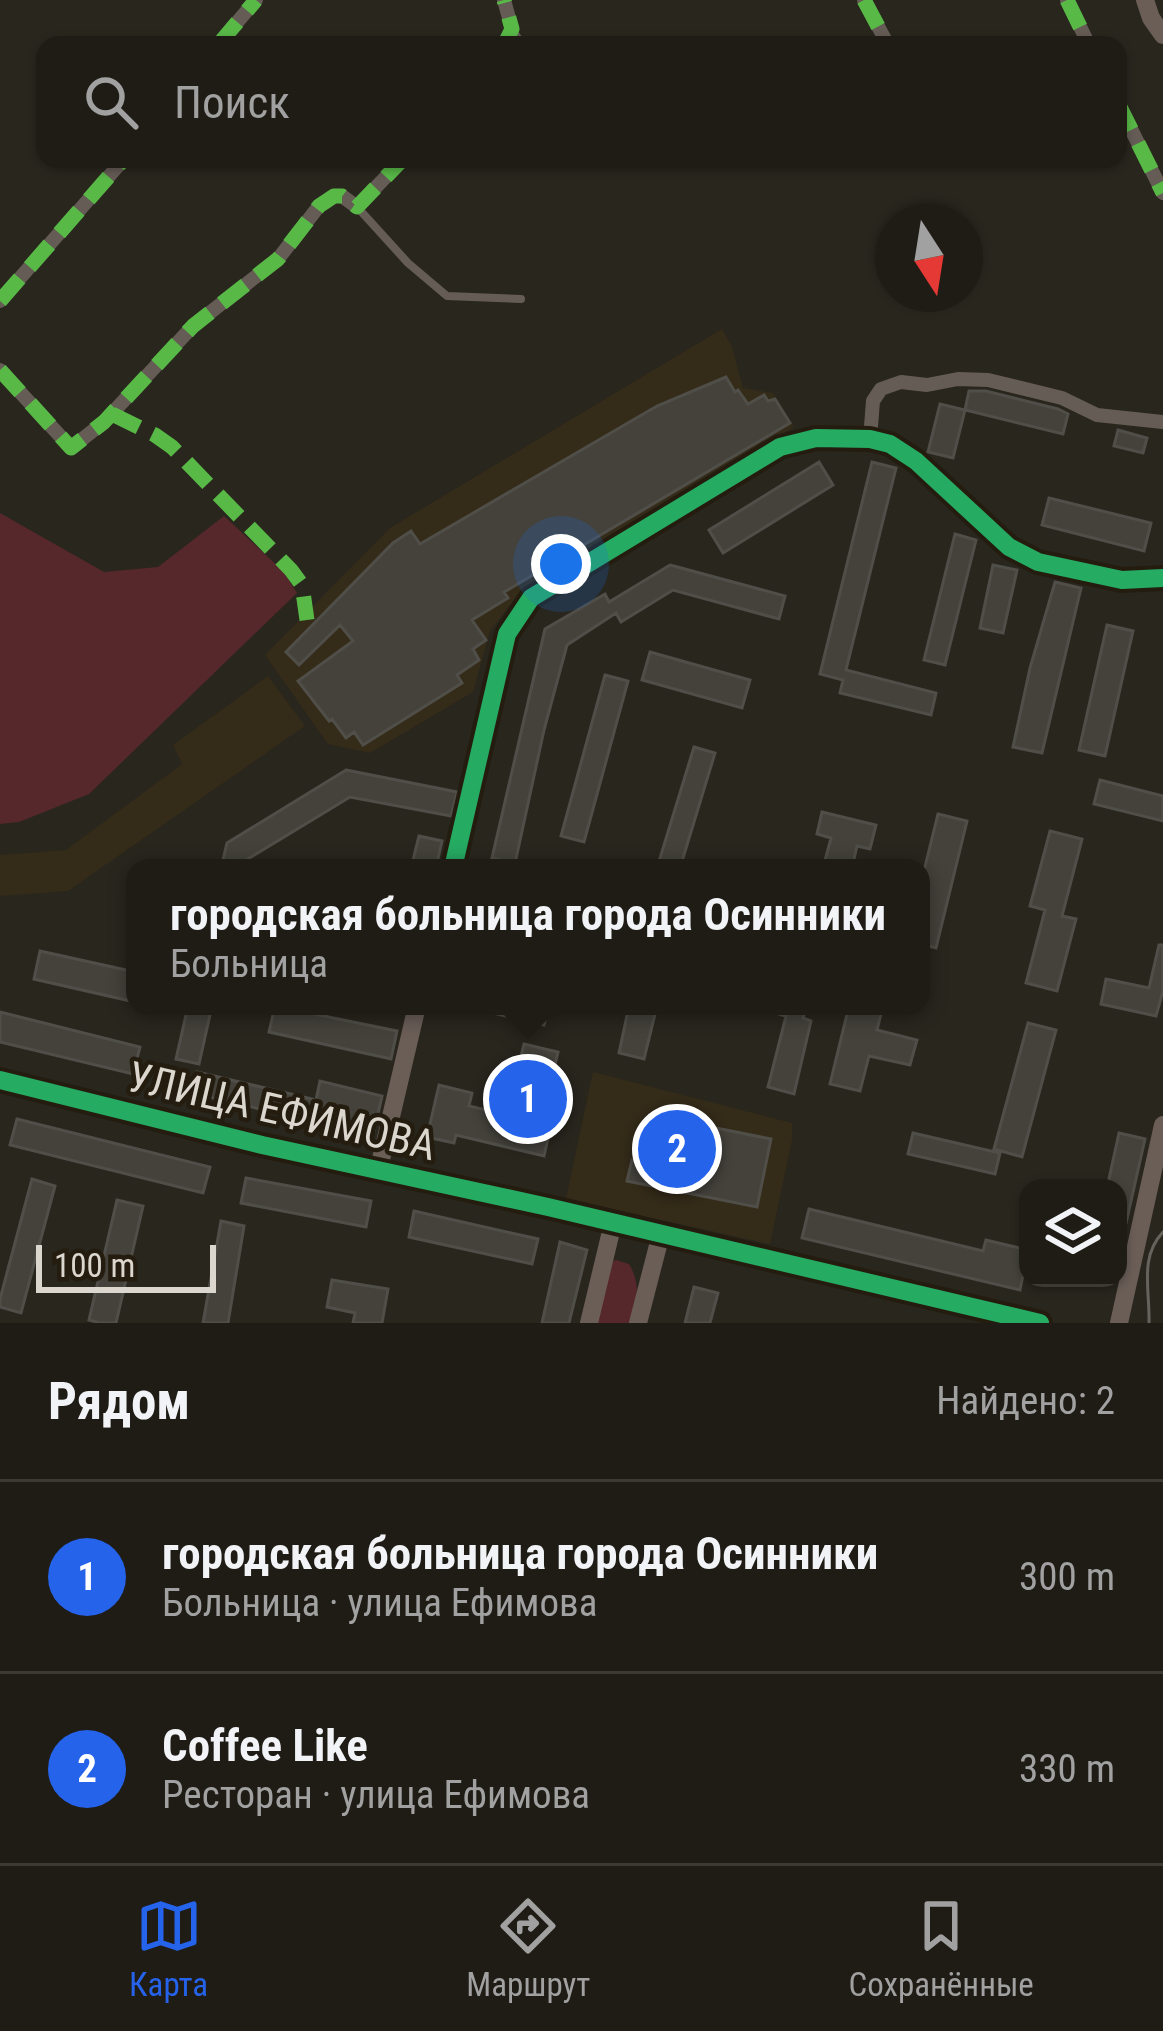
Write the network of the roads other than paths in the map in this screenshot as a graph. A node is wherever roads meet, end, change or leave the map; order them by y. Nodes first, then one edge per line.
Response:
1 (256, 0) edge
2 (504, 0) edge
3 (864, 0) edge
4 (1067, 0) edge
5 (1145, 0) edge
6 (512, 29) junction
7 (1163, 35) edge
8 (226, 36) edge
9 (508, 36) edge
10 (517, 36) edge
11 (883, 36) edge
12 (1085, 36) edge
13 (1127, 121) edge
14 (116, 168) edge
15 (394, 168) edge
16 (1163, 194) edge
17 (357, 207) junction
18 (521, 299) dead end
19 (0, 301) edge
20 (0, 370) edge
21 (1163, 422) edge
22 (869, 439) junction
23 (1163, 578) edge
24 (455, 859) edge
25 (415, 1015) edge
26 (0, 1080) edge
27 (1163, 1125) edge
28 (378, 1172) junction
29 (613, 1223) junction
30 (661, 1234) junction
31 (589, 1323) edge
32 (638, 1323) edge
33 (1040, 1323) edge
34 (1119, 1323) edge

1 - 8 street
2 - 6 street
3 - 11 street
4 - 12 street
5 - 7 street
6 - 9 street
6 - 10 lane
13 - 16 street
14 - 19 street
15 - 17 street
17 - 18 lane
17 - 20 street
21 - 22 street
22 - 23 street
22 - 24 street
25 - 28 street, УЛИЦА ЕФИМОВА
26 - 28 street, УЛИЦА ЕФИМОВА
27 - 34 street
28 - 29 street, УЛИЦА ЕФИМОВА
29 - 30 street, УЛИЦА ЕФИМОВА
29 - 31 street
30 - 32 street
30 - 33 street, УЛИЦА ЕФИМОВА

